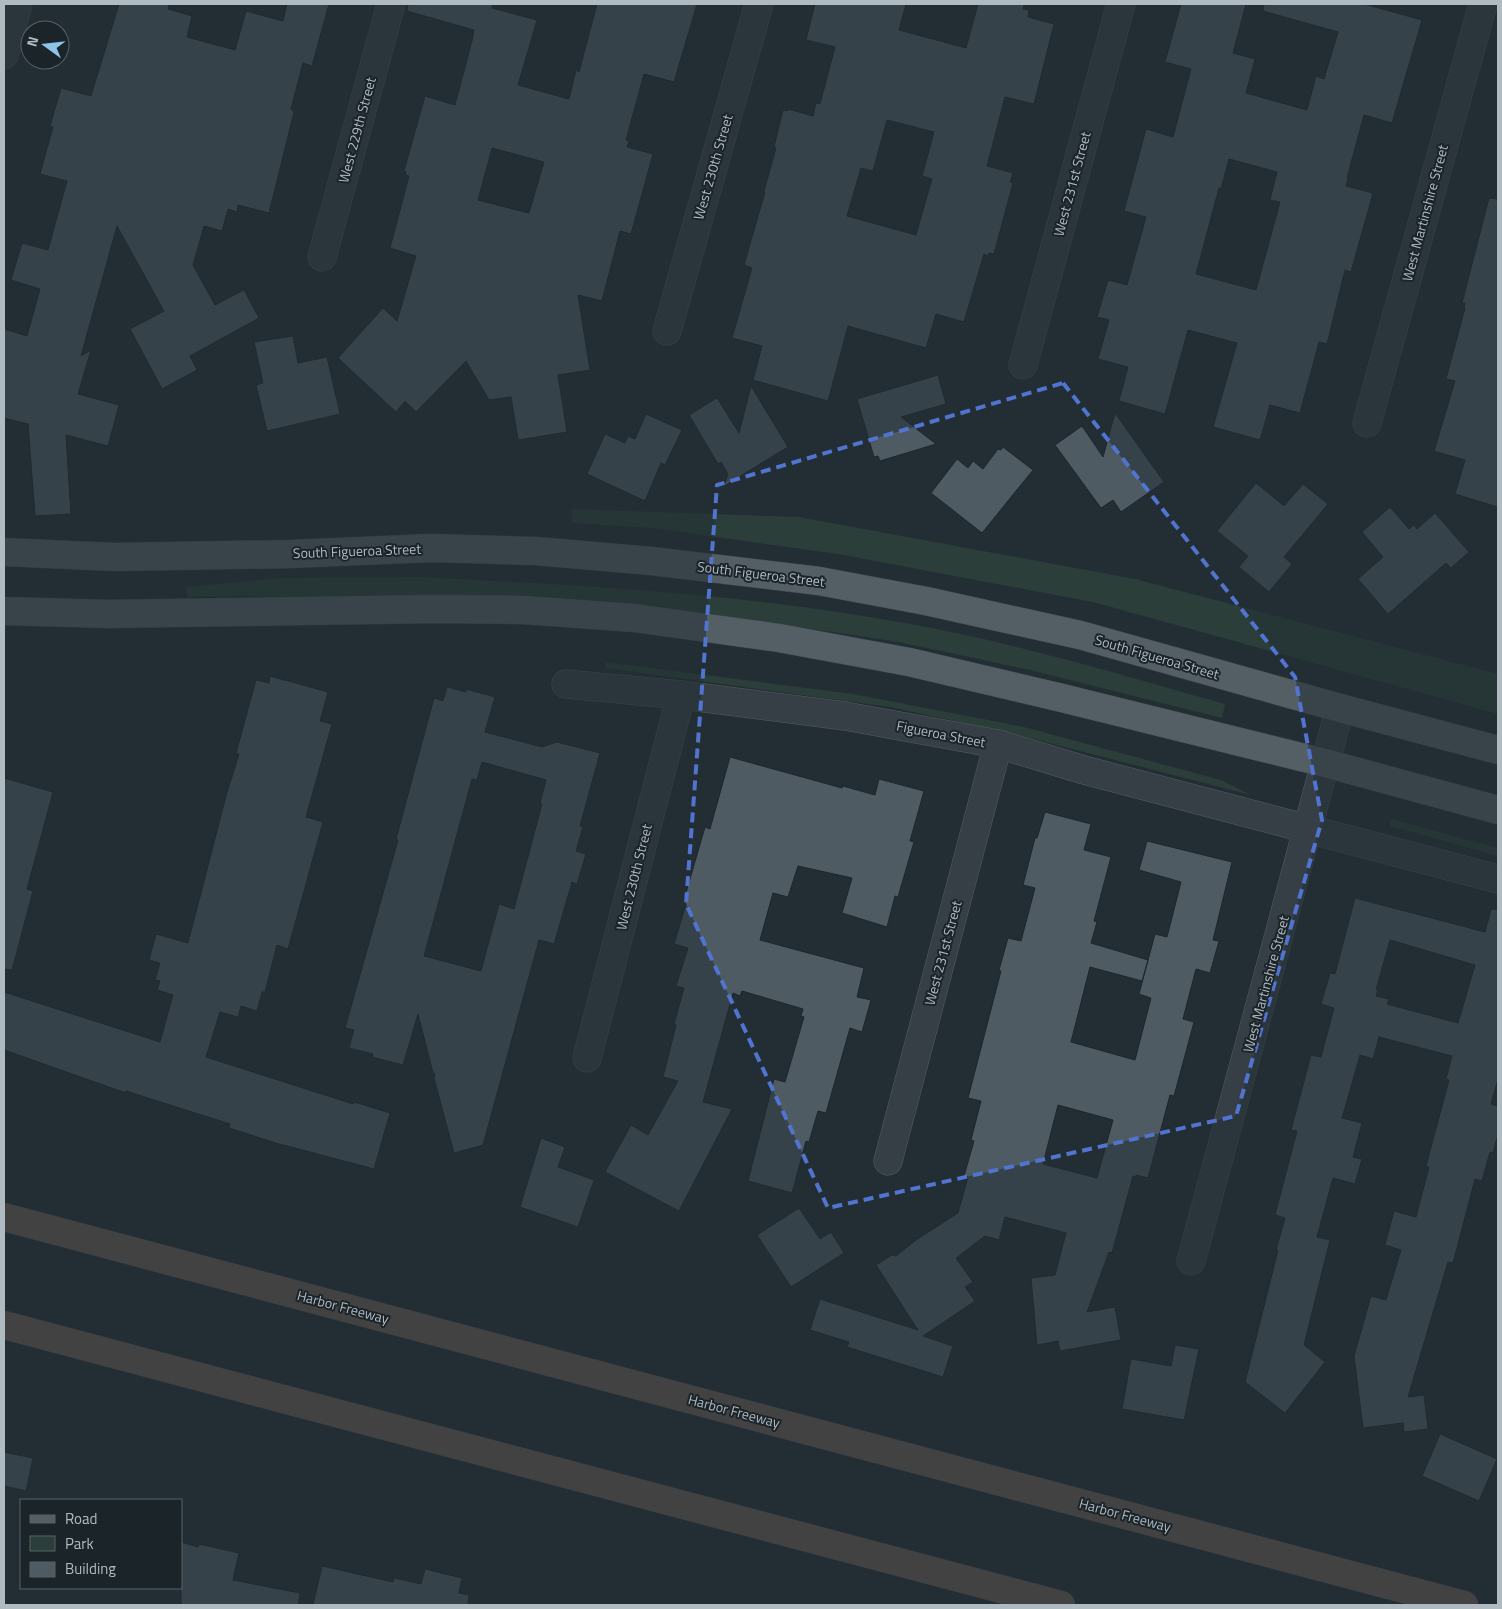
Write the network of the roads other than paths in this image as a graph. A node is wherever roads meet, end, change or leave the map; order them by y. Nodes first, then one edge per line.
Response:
1 (18, 4) edge
2 (391, 4) edge
3 (759, 4) edge
4 (1121, 4) edge
5 (1483, 4) edge
6 (4, 55) edge
7 (322, 257) dead end
8 (667, 331) dead end
9 (1023, 365) dead end
10 (1367, 423) dead end
11 (4, 552) edge
12 (4, 611) edge
13 (566, 684) dead end
14 (680, 695) junction
15 (1340, 708) junction
16 (998, 744) junction
17 (1498, 750) edge
18 (1325, 763) junction
19 (1498, 810) edge
20 (1307, 828) junction
21 (1498, 879) edge
22 (587, 1058) dead end
23 (888, 1161) dead end
24 (4, 1216) edge
25 (1192, 1261) dead end
26 (4, 1325) edge
27 (1061, 1605) edge
28 (1464, 1605) edge

1 - 6 street
2 - 7 street, West 229th Street
3 - 8 street, West 230th Street
4 - 9 street, West 231st Street
5 - 10 street, West Martinshire Street
11 - 15 main road, South Figueroa Street
12 - 18 main road
13 - 14 street, Figueroa Street
14 - 16 street, Figueroa Street
14 - 22 street, West 230th Street
15 - 17 main road, South Figueroa Street
15 - 18 street, West Martinshire Street
16 - 20 street, Figueroa Street
16 - 23 street, West 231st Street
18 - 19 main road
18 - 20 street, West Martinshire Street
20 - 21 street, Figueroa Street
20 - 25 street, West Martinshire Street
24 - 28 highway, Harbor Freeway
26 - 27 highway

